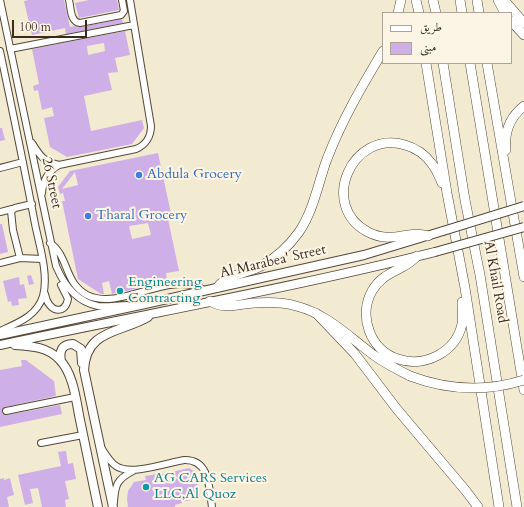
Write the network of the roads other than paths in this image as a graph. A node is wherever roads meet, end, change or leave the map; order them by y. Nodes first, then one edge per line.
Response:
1 (0, 0) edge
2 (69, 0) edge
3 (122, 0) edge
4 (130, 0) edge
5 (401, 0) edge
6 (416, 0) edge
7 (433, 0) edge
8 (460, 0) edge
9 (477, 0) edge
10 (498, 0) edge
11 (504, 0) edge
12 (398, 12) edge
13 (418, 12) edge
14 (436, 12) edge
15 (462, 12) edge
16 (479, 12) edge
17 (504, 12) edge
18 (512, 22) edge
19 (524, 23) edge
20 (134, 25) junction
21 (524, 35) edge
22 (10, 50) junction
23 (0, 51) edge
24 (382, 53) edge
25 (426, 64) edge
26 (443, 64) edge
27 (470, 64) edge
28 (487, 64) edge
29 (1, 65) edge
30 (524, 106) edge
31 (29, 137) junction
32 (23, 162) junction
33 (59, 165) junction
34 (0, 168) edge
35 (505, 171) junction
36 (447, 193) junction
37 (42, 198) junction
38 (32, 204) junction
39 (524, 206) edge
40 (12, 209) junction
41 (0, 212) edge
42 (524, 227) edge
43 (428, 236) junction
44 (50, 243) junction
45 (417, 256) junction
46 (20, 258) junction
47 (42, 259) junction
48 (54, 261) junction
49 (0, 262) edge
50 (523, 267) edge
51 (524, 277) edge
52 (218, 287) junction
53 (465, 288) junction
54 (204, 290) junction
55 (44, 292) junction
56 (210, 301) junction
57 (144, 304) junction
58 (155, 313) junction
59 (316, 313) junction
60 (0, 331) edge
61 (0, 335) edge
62 (1, 345) edge
63 (60, 361) junction
64 (84, 370) junction
65 (524, 380) edge
66 (524, 390) edge
67 (75, 397) junction
68 (6, 411) dead end
69 (83, 435) junction
70 (41, 443) dead end
71 (101, 446) junction
72 (134, 470) junction
73 (98, 507) edge
74 (113, 507) edge
75 (212, 507) edge
76 (478, 507) edge
77 (499, 507) edge
78 (517, 507) edge

1 - 22 street, 26 Street
2 - 3 street
4 - 20 street
5 - 12 highway
6 - 13 highway
7 - 14 highway
8 - 15 highway
9 - 16 highway
10 - 17 highway
11 - 19 highway
18 - 21 highway
20 - 22 street
20 - 33 street
22 - 31 street, 26 Street
23 - 29 street, 26 Street
24 - 52 highway
25 - 36 highway
26 - 78 highway, Al Khail Road
27 - 66 highway, Al Khail Road
28 - 35 highway
29 - 32 street, 26 Street
30 - 35 highway
31 - 33 street
31 - 37 street, 26 Street
32 - 34 street
32 - 38 street, 26 Street
33 - 37 street
35 - 50 highway
36 - 43 highway
36 - 53 highway
37 - 44 street, 26 Street
38 - 40 street
38 - 47 street, 26 Street
39 - 43 main road, Al Marabea' Street, bridge
40 - 41 street
40 - 46 street
42 - 45 main road, Al Marabea' Street, bridge
43 - 52 main road, Al Marabea' Street
44 - 48 street, 26 Street
44 - 54 street
45 - 53 highway
45 - 56 main road, Al Marabea' Street
46 - 47 street
46 - 49 street
47 - 55 street, 26 Street
48 - 55 street
48 - 57 street, 26 Street
50 - 51 highway
52 - 54 main road, Al Marabea' Street
53 - 77 highway
54 - 57 main road, Al Marabea' Street
55 - 60 street, 26 Street
56 - 58 main road, Al Marabea' Street
56 - 59 highway
57 - 61 main road, Al Marabea' Street
58 - 62 main road, Al Marabea' Street
58 - 64 main road
59 - 65 highway, bridge
59 - 76 highway
62 - 63 main road
63 - 64 main road
63 - 67 main road
64 - 71 main road
67 - 68 street
67 - 69 main road
69 - 70 street
69 - 73 main road
71 - 72 street
71 - 74 main road
72 - 74 street
72 - 75 street

